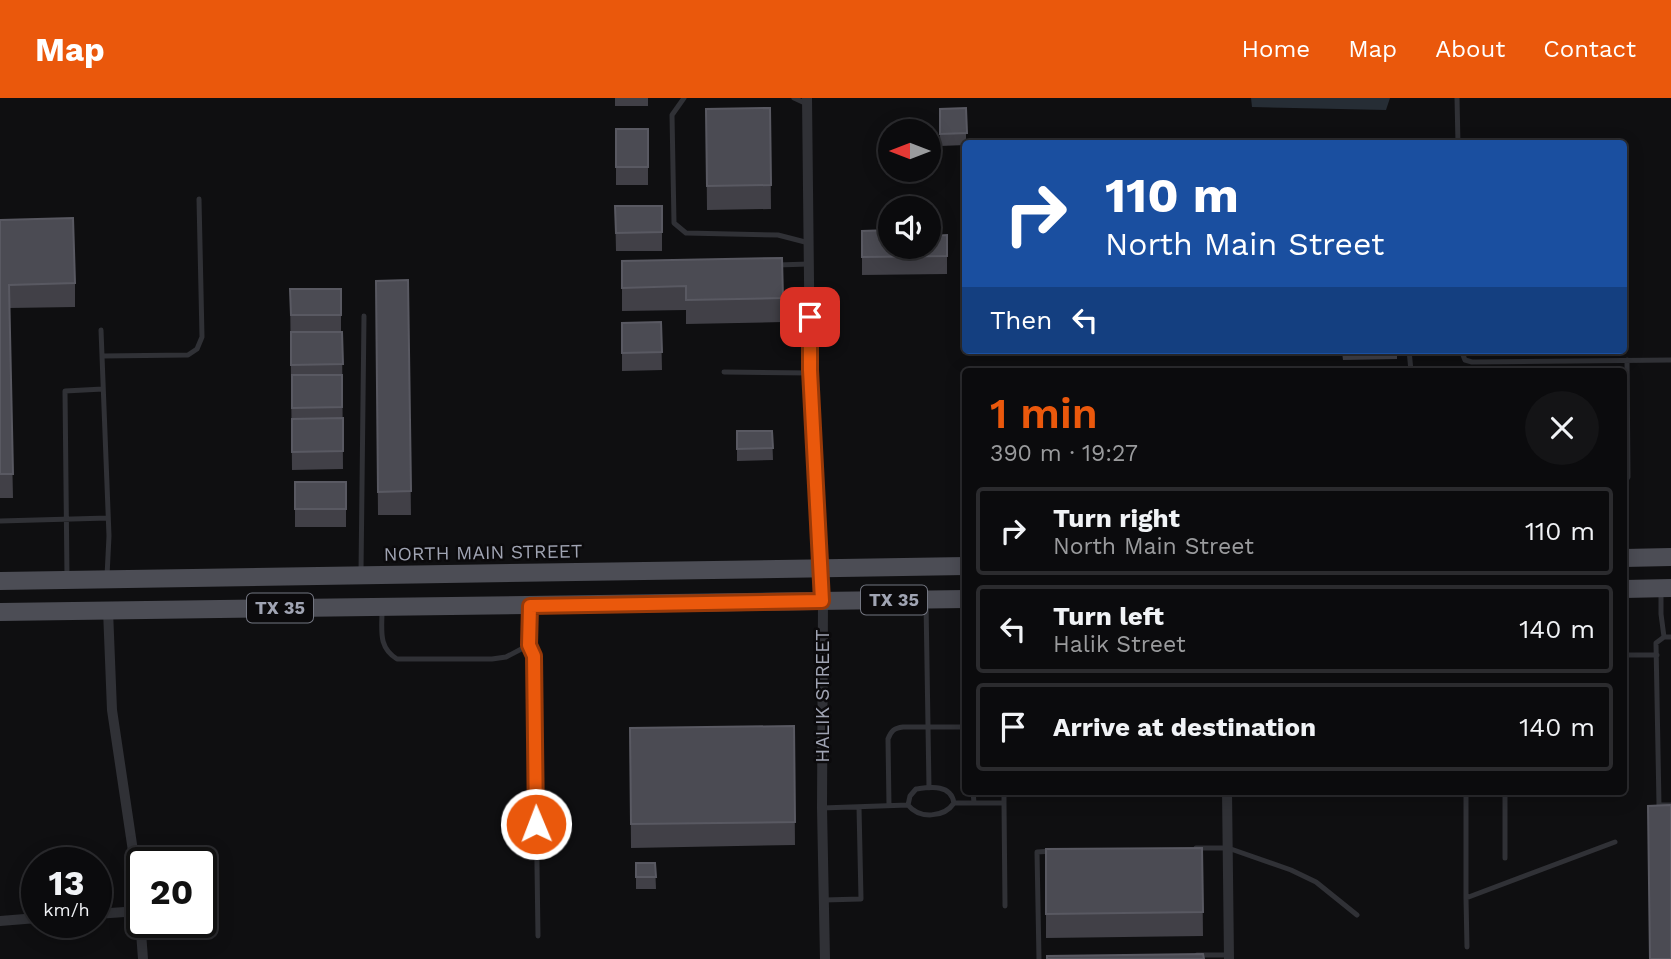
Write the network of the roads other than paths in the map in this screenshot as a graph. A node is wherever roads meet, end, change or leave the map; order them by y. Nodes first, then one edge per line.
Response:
1 (684, 98) edge
2 (794, 98) edge
3 (1457, 98) edge
4 (807, 101) edge
5 (1458, 140) edge
6 (199, 199) dead end
7 (809, 243) junction
8 (809, 264) junction
9 (769, 265) edge
10 (364, 316) dead end
11 (101, 330) dead end
12 (1463, 354) edge
13 (102, 356) junction
14 (1628, 360) junction
15 (1671, 360) edge
16 (1542, 361) junction
17 (1542, 368) edge
18 (724, 372) dead end
19 (810, 373) junction
20 (1627, 378) edge
21 (103, 389) junction
22 (1627, 437) edge
23 (1627, 478) edge
24 (108, 518) junction
25 (66, 519) junction
26 (0, 522) edge
27 (1671, 557) edge
28 (1627, 558) edge
29 (962, 566) edge
30 (821, 568) junction
31 (529, 573) junction
32 (361, 575) junction
33 (107, 579) junction
34 (67, 580) junction
35 (0, 581) edge
36 (1666, 588) edge
37 (1627, 589) edge
38 (962, 599) edge
39 (926, 600) junction
40 (822, 601) junction
41 (382, 606) junction
42 (530, 606) junction
43 (107, 610) junction
44 (0, 612) edge
45 (1668, 637) edge
46 (529, 645) junction
47 (1657, 654) junction
48 (1627, 655) edge
49 (928, 727) junction
50 (962, 727) edge
51 (929, 788) junction
52 (973, 795) edge
53 (1004, 795) edge
54 (1227, 795) edge
55 (1466, 795) edge
56 (1505, 795) edge
57 (954, 803) junction
58 (974, 803) junction
59 (1004, 803) junction
60 (908, 805) junction
61 (1671, 805) edge
62 (890, 806) junction
63 (859, 807) junction
64 (822, 808) junction
65 (1615, 842) dead end
66 (132, 847) edge
67 (1228, 848) junction
68 (1187, 849) edge
69 (1065, 851) edge
70 (1505, 858) dead end
71 (1466, 898) junction
72 (824, 900) junction
73 (1004, 906) dead end
74 (1357, 915) dead end
75 (21, 919) edge
76 (0, 920) edge
77 (537, 936) dead end
78 (141, 938) edge
79 (1467, 947) dead end
80 (1190, 956) edge
81 (1229, 957) edge
82 (143, 959) edge
83 (825, 959) edge
84 (1039, 959) edge

1 - 7 lane
2 - 4 lane
3 - 5 lane
4 - 7 street, HALIK STREET
6 - 13 lane
7 - 8 street, HALIK STREET
8 - 9 lane
8 - 19 street, HALIK STREET
10 - 32 lane
11 - 13 lane
12 - 16 lane
13 - 21 lane
14 - 15 lane
14 - 16 lane
14 - 20 lane
16 - 17 lane
18 - 19 lane
19 - 30 street, HALIK STREET
21 - 24 lane
21 - 25 lane
22 - 23 lane
24 - 25 lane
24 - 33 lane
25 - 26 lane
25 - 34 lane
27 - 28 main road
29 - 30 main road, NORTH MAIN STREET / TX 35
30 - 31 main road, NORTH MAIN STREET / TX 35
30 - 40 street, HALIK STREET
31 - 32 main road, NORTH MAIN STREET / TX 35
31 - 42 main road
32 - 33 main road, NORTH MAIN STREET / TX 35
33 - 34 main road, NORTH MAIN STREET / TX 35
33 - 43 main road
34 - 35 main road, NORTH MAIN STREET / TX 35
36 - 37 main road
36 - 45 lane
38 - 39 main road, TX 35
39 - 40 main road, TX 35
39 - 49 lane
40 - 42 main road, TX 35
40 - 64 street, HALIK STREET
41 - 42 main road, TX 35
41 - 43 main road, TX 35
41 - 46 lane
42 - 46 lane
43 - 44 main road, TX 35
43 - 66 street
45 - 47 lane
46 - 77 lane
47 - 48 lane
47 - 61 lane
49 - 50 lane
49 - 51 lane
49 - 62 lane
51 - 57 lane
51 - 60 lane
52 - 58 lane
53 - 59 lane
54 - 67 street
55 - 71 lane
56 - 70 lane
57 - 58 lane
57 - 60 lane
58 - 59 lane
59 - 73 lane
60 - 62 lane
62 - 63 lane
63 - 64 lane
63 - 72 lane
64 - 72 street, HALIK STREET
65 - 71 lane
67 - 68 lane
67 - 74 lane
67 - 81 street
69 - 84 lane
71 - 79 lane
72 - 83 street, HALIK STREET
75 - 76 street
78 - 82 street
80 - 81 lane

